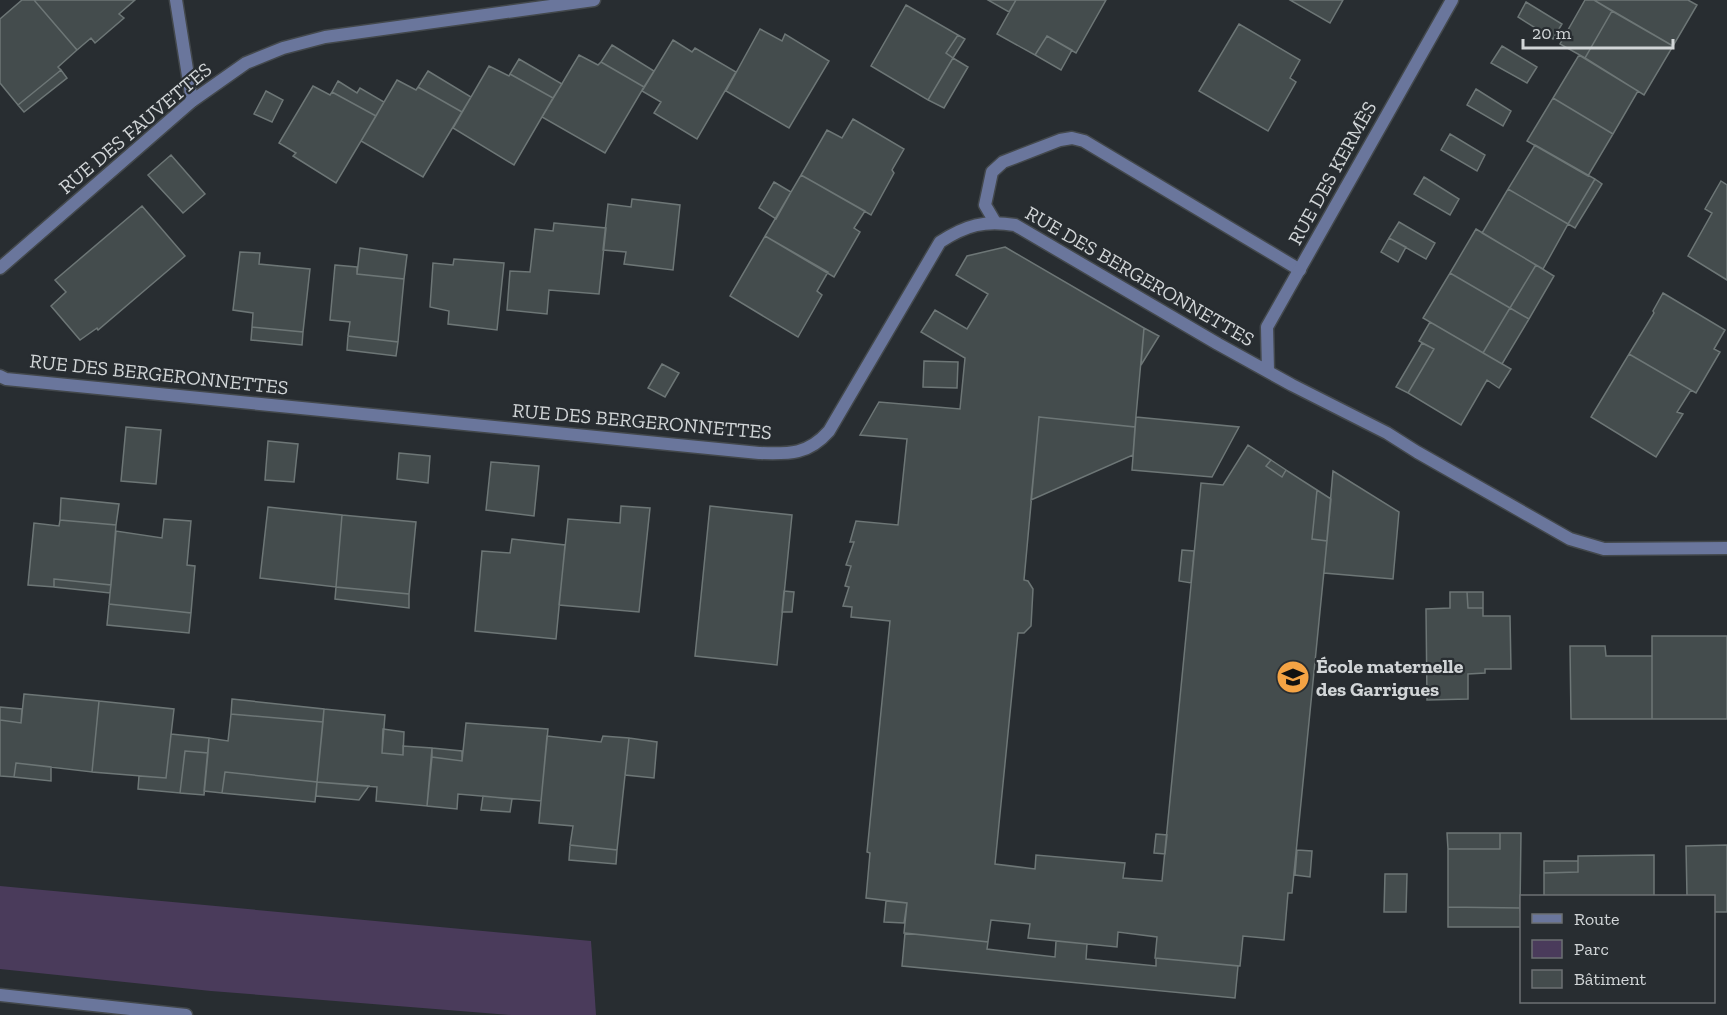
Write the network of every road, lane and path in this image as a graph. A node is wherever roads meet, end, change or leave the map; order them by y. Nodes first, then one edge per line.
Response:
1 (176, 0) edge
2 (594, 0) edge
3 (1452, 0) edge
4 (192, 101) junction
5 (995, 222) junction
6 (0, 268) edge
7 (1300, 270) junction
8 (1268, 371) junction
9 (0, 376) edge
10 (1727, 548) edge
11 (0, 995) edge
12 (186, 1015) edge

1 - 4 street
2 - 4 street, RUE DES FAUVETTES
3 - 7 street, RUE DES KERMÈS
4 - 6 street, RUE DES FAUVETTES
5 - 7 street
5 - 8 street, RUE DES BERGERONNETTES
5 - 9 street, RUE DES BERGERONNETTES
7 - 8 street, RUE DES KERMÈS
8 - 10 street, RUE DES BERGERONNETTES
11 - 12 street

